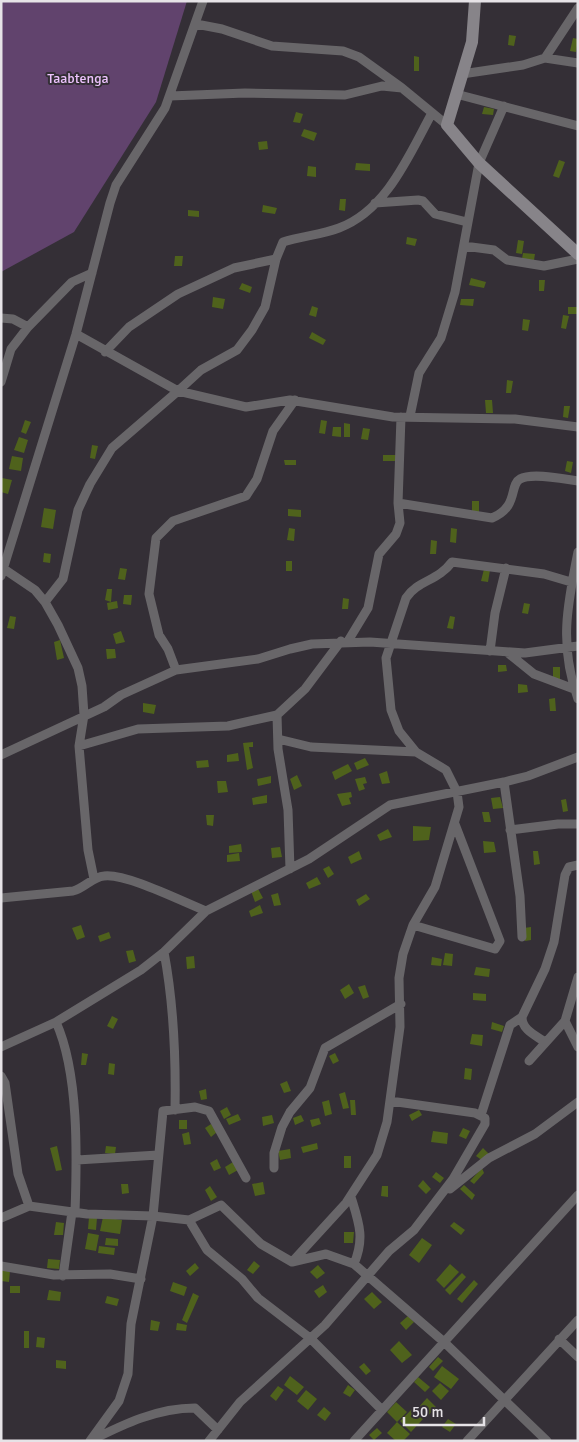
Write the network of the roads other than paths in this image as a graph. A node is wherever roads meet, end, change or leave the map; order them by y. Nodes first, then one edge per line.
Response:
1 (203, 1) edge
2 (475, 1) edge
3 (578, 8) edge
4 (196, 24) junction
5 (545, 58) junction
6 (578, 63) edge
7 (462, 74) junction
8 (402, 88) junction
9 (456, 94) junction
10 (170, 96) junction
11 (504, 106) junction
12 (432, 113) junction
13 (447, 125) junction
14 (578, 126) edge
15 (480, 163) junction
16 (375, 203) junction
17 (468, 222) junction
18 (464, 246) junction
19 (578, 254) edge
20 (276, 259) junction
21 (578, 259) edge
22 (92, 273) junction
23 (1, 318) edge
24 (28, 328) junction
25 (76, 334) junction
26 (11, 349) junction
27 (105, 352) junction
28 (1, 357) edge
29 (1, 382) edge
30 (178, 391) junction
31 (295, 400) junction
32 (406, 417) junction
33 (578, 427) edge
34 (578, 481) edge
35 (398, 503) junction
36 (578, 552) edge
37 (506, 568) junction
38 (2, 571) edge
39 (571, 582) junction
40 (44, 602) junction
41 (345, 641) junction
42 (391, 643) junction
43 (578, 646) edge
44 (567, 647) junction
45 (490, 651) junction
46 (508, 653) junction
47 (176, 670) junction
48 (574, 689) junction
49 (578, 699) edge
50 (84, 715) junction
51 (277, 715) junction
52 (278, 739) junction
53 (79, 746) junction
54 (416, 752) junction
55 (1, 755) edge
56 (578, 757) edge
57 (504, 782) junction
58 (457, 792) junction
59 (455, 824) junction
60 (578, 824) edge
61 (510, 830) junction
62 (578, 865) edge
63 (290, 869) junction
64 (94, 879) junction
65 (1, 898) edge
66 (206, 910) junction
67 (413, 925) junction
68 (522, 937) dead end
69 (164, 952) junction
70 (578, 977) edge
71 (401, 1004) junction
72 (522, 1017) junction
73 (565, 1021) junction
74 (56, 1022) junction
75 (545, 1042) junction
76 (1, 1047) edge
77 (578, 1047) edge
78 (529, 1061) dead end
79 (1, 1076) edge
80 (390, 1101) junction
81 (578, 1102) edge
82 (175, 1110) junction
83 (481, 1115) junction
84 (158, 1155) junction
85 (77, 1160) junction
86 (274, 1168) dead end
87 (246, 1178) dead end
88 (442, 1195) junction
89 (578, 1196) edge
90 (351, 1197) junction
91 (29, 1206) junction
92 (74, 1212) junction
93 (153, 1216) junction
94 (1, 1218) edge
95 (189, 1220) junction
96 (292, 1262) junction
97 (354, 1264) junction
98 (1, 1266) edge
99 (368, 1275) junction
100 (62, 1276) junction
101 (141, 1278) junction
102 (578, 1320) edge
103 (310, 1338) junction
104 (559, 1340) junction
105 (444, 1342) junction
106 (578, 1358) edge
107 (503, 1400) junction
108 (382, 1410) junction
109 (218, 1430) junction
110 (90, 1441) edge
111 (209, 1441) edge
112 (354, 1441) edge
113 (467, 1441) edge
114 (547, 1441) edge

1 - 4 street
2 - 7 street
3 - 5 street
4 - 8 street
4 - 10 street
5 - 6 street
5 - 7 street
7 - 9 street
8 - 10 street
8 - 12 street
9 - 11 street
9 - 13 street
10 - 22 street
11 - 14 street
11 - 15 street
12 - 13 street
12 - 16 street
13 - 15 street
15 - 17 street
15 - 19 street
16 - 17 street
16 - 20 street
17 - 18 street
18 - 21 street
18 - 32 street
20 - 27 street
20 - 30 street
22 - 24 street
22 - 25 street
23 - 24 street
24 - 26 street
25 - 27 street
25 - 38 street
26 - 28 street
26 - 29 street
27 - 30 street
30 - 31 street
30 - 40 street
31 - 32 street
31 - 47 street
32 - 33 street
32 - 35 street
34 - 35 street
35 - 41 street
36 - 39 street
37 - 39 street
37 - 42 street
37 - 45 street
38 - 40 street
39 - 44 street
40 - 50 street
41 - 42 street
41 - 47 street
41 - 51 street
42 - 45 street
42 - 54 street
43 - 44 street
44 - 46 street
44 - 48 street
45 - 46 street
46 - 48 street
47 - 50 street
48 - 49 street
50 - 53 street
50 - 55 street
51 - 52 street
51 - 53 street
52 - 54 street
52 - 63 street
53 - 64 street
54 - 58 street
56 - 57 street
57 - 58 street
57 - 61 street
58 - 59 street
58 - 63 street
59 - 67 street
59 - 67 street
60 - 61 street
61 - 68 street
62 - 72 street
63 - 66 street
64 - 65 street
64 - 66 street
66 - 69 street
67 - 71 street
69 - 74 street
69 - 82 street
70 - 73 street
71 - 80 street
71 - 86 street
72 - 75 street
72 - 83 street
73 - 75 street
73 - 77 street
74 - 76 street
74 - 85 street
75 - 78 street
79 - 91 street
80 - 83 street
80 - 90 street
81 - 88 street
82 - 84 street
82 - 87 street
83 - 88 street
84 - 85 street
84 - 93 street
85 - 92 street
88 - 99 street
89 - 105 street
90 - 96 street
90 - 97 street
91 - 92 street
91 - 94 street
92 - 93 street
92 - 100 street
93 - 95 street
93 - 101 street
95 - 96 street
95 - 103 street
96 - 97 street
97 - 99 street
98 - 100 street
99 - 103 street
99 - 105 street
100 - 101 street
101 - 110 street
102 - 104 street
103 - 108 street
103 - 109 street
104 - 106 street
104 - 107 street
105 - 107 street
105 - 108 street
107 - 113 street
107 - 114 street
108 - 112 street
109 - 110 street
109 - 111 street

